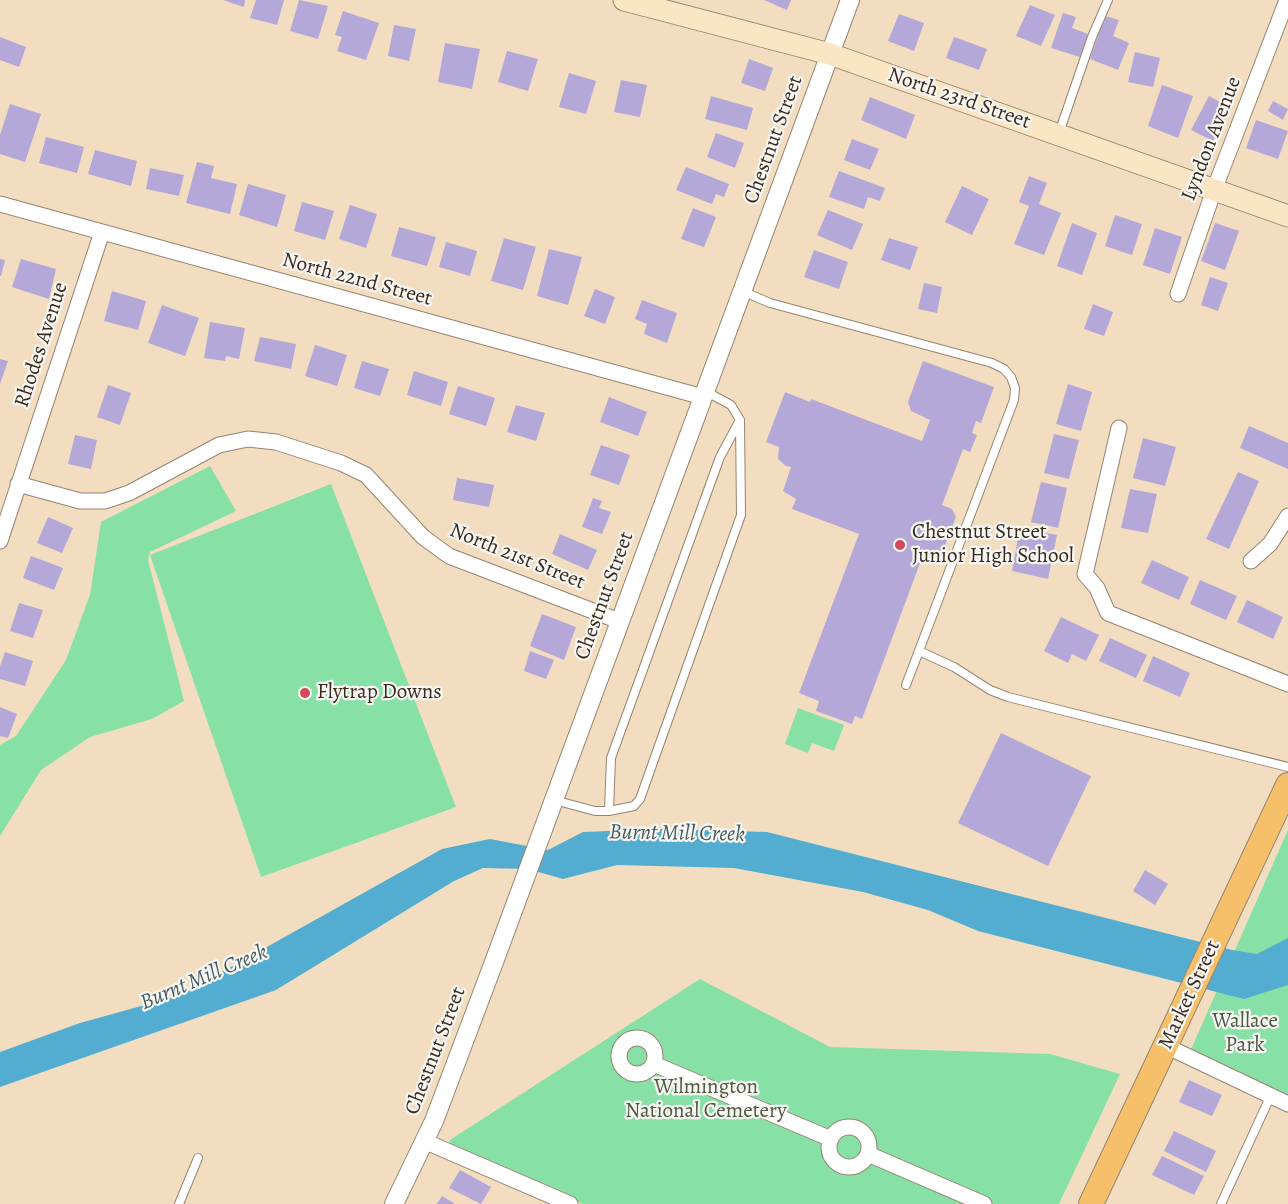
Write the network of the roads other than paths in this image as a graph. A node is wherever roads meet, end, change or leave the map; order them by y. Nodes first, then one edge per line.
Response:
1 (624, 0) edge
2 (850, 0) edge
3 (1108, 0) edge
4 (1287, 0) edge
5 (1282, 29) edge
6 (830, 54) junction
7 (1059, 134) junction
8 (1214, 190) junction
9 (0, 204) edge
10 (1288, 216) edge
11 (102, 232) junction
12 (742, 291) junction
13 (1178, 294) dead end
14 (704, 394) junction
15 (740, 420) junction
16 (1119, 428) dead end
17 (18, 484) junction
18 (1288, 516) edge
19 (0, 541) edge
20 (1251, 561) dead end
21 (619, 621) junction
22 (919, 651) junction
23 (1288, 684) edge
24 (906, 685) dead end
25 (1288, 766) edge
26 (1288, 785) edge
27 (554, 800) junction
28 (609, 811) junction
29 (1166, 1046) junction
30 (654, 1064) dead end
31 (1271, 1095) junction
32 (1288, 1104) edge
33 (831, 1139) junction
34 (424, 1142) junction
35 (868, 1154) junction
36 (198, 1158) dead end
37 (965, 1200) edge
38 (563, 1203) edge
39 (179, 1204) edge
40 (394, 1204) edge
41 (984, 1204) edge
42 (1091, 1204) edge
43 (1221, 1204) edge

1 - 6 main road, North 23rd Street
2 - 6 street, Chestnut Street
3 - 7 lane
4 - 5 street, Lyndon Avenue
5 - 8 street, Lyndon Avenue
6 - 7 main road, North 23rd Street
6 - 12 street, Chestnut Street
7 - 8 main road, North 23rd Street
8 - 10 main road, North 23rd Street
8 - 13 street, Lyndon Avenue
9 - 11 street, North 22nd Street
11 - 14 street, North 22nd Street
11 - 17 street, Rhodes Avenue
12 - 14 street, Chestnut Street
12 - 22 lane
14 - 15 lane
14 - 21 street, Chestnut Street
15 - 28 lane
15 - 28 lane
16 - 23 street
17 - 19 street, Rhodes Avenue
17 - 21 street, North 21st Street
18 - 20 street
21 - 27 street, Chestnut Street
22 - 24 lane
22 - 25 lane
26 - 29 main road, Market Street
27 - 28 lane
27 - 34 street, Chestnut Street
29 - 31 street
29 - 42 main road, Market Street
30 - 33 street
31 - 32 street
31 - 43 lane
33 - 35 street
33 - 35 street
34 - 38 street
34 - 40 street, Chestnut Street
35 - 37 street
36 - 39 lane
37 - 41 street

